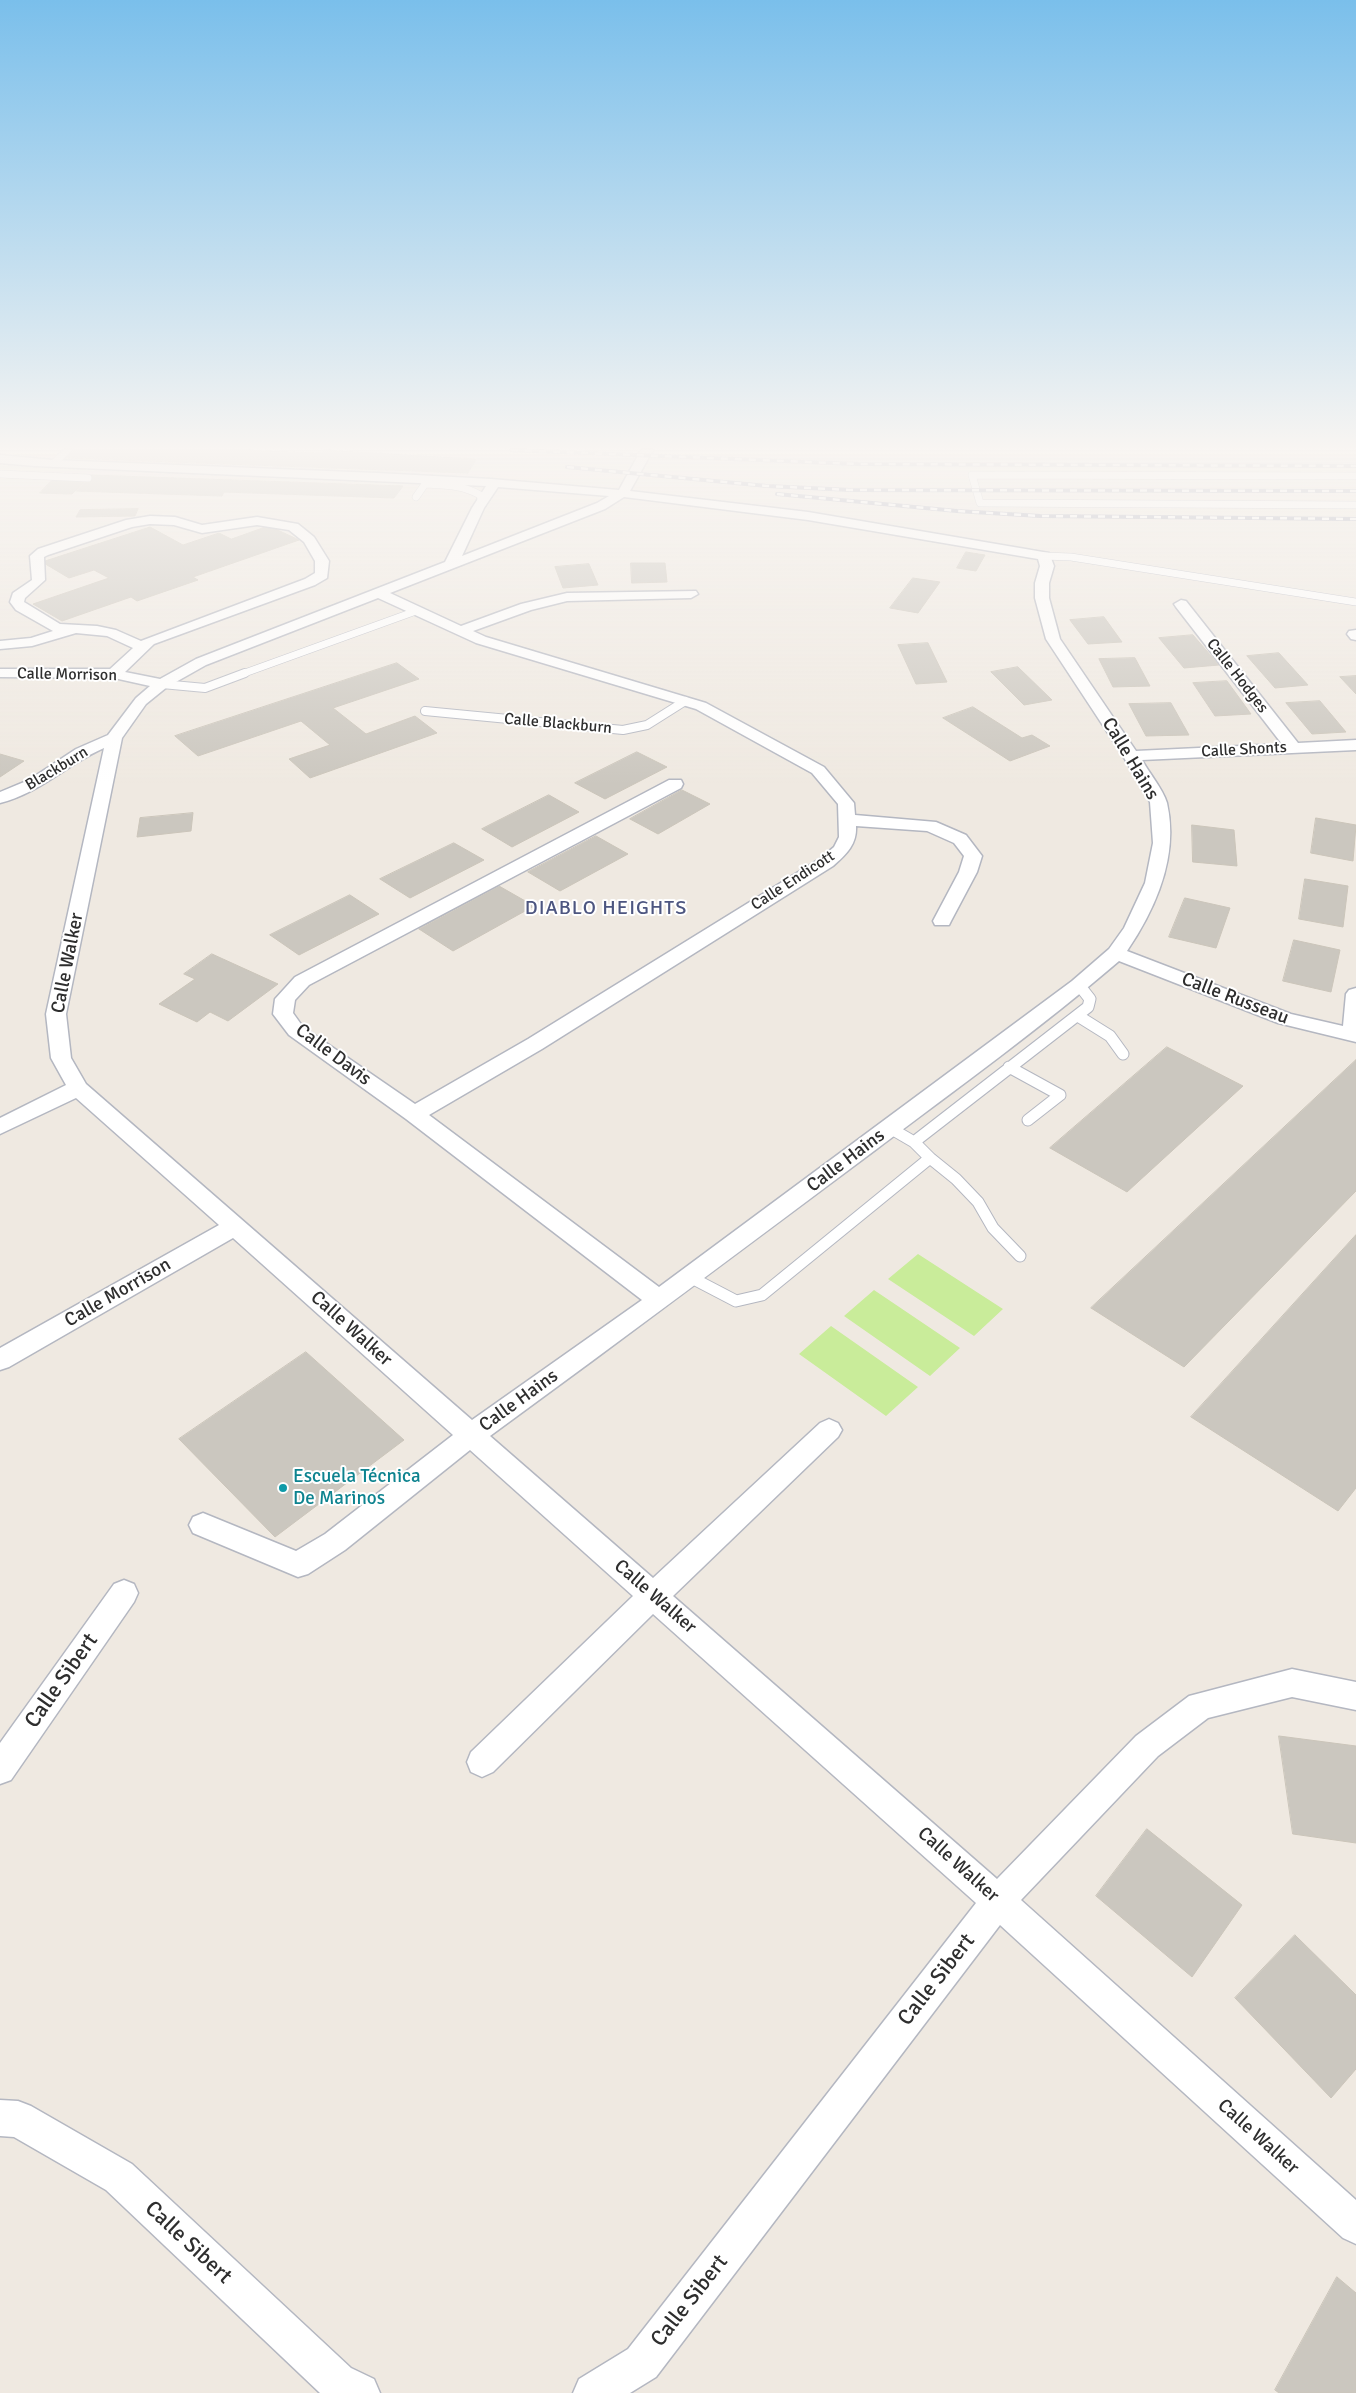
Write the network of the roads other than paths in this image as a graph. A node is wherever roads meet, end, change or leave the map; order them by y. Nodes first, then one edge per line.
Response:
1 (38, 562) edge
2 (322, 562) edge
3 (452, 562) edge
4 (461, 562) edge
5 (1046, 562) edge
6 (1101, 562) edge
7 (450, 566) junction
8 (378, 593) junction
9 (692, 594) dead end
10 (1356, 602) edge
11 (1181, 604) dead end
12 (416, 611) junction
13 (74, 630) junction
14 (462, 630) junction
15 (0, 645) edge
16 (143, 647) junction
17 (0, 673) edge
18 (114, 674) junction
19 (162, 684) junction
20 (685, 700) junction
21 (425, 711) dead end
22 (114, 738) junction
23 (1356, 746) edge
24 (1294, 748) junction
25 (1131, 756) junction
26 (675, 784) dead end
27 (0, 798) edge
28 (847, 820) junction
29 (942, 921) dead end
30 (1116, 954) junction
31 (1079, 985) junction
32 (1356, 994) edge
33 (1078, 1016) junction
34 (1354, 1036) edge
35 (1123, 1054) dead end
36 (1009, 1067) junction
37 (78, 1088) junction
38 (414, 1114) junction
39 (1028, 1120) dead end
40 (0, 1127) edge
41 (890, 1128) junction
42 (914, 1142) junction
43 (930, 1158) junction
44 (236, 1226) junction
45 (1020, 1256) dead end
46 (690, 1277) junction
47 (659, 1300) junction
48 (0, 1360) edge
49 (829, 1430) dead end
50 (471, 1435) junction
51 (203, 1525) dead end
52 (124, 1593) dead end
53 (653, 1596) junction
54 (1356, 1696) edge
55 (482, 1762) dead end
56 (0, 1770) edge
57 (998, 1901) junction
58 (0, 2118) edge
59 (1356, 2226) edge
60 (360, 2393) edge
61 (593, 2393) edge

1 - 13 street
2 - 16 street
3 - 7 street
4 - 7 street, Calle Walker
5 - 25 street, Calle Hains
6 - 10 lane
7 - 8 street, Calle Walker
8 - 12 street, Calle Endicott
8 - 19 street, Calle Walker
9 - 14 street
11 - 24 street, Calle Hodges
12 - 14 street, Calle Endicott
12 - 19 lane
13 - 15 street
13 - 16 street
14 - 20 street, Calle Endicott
16 - 18 street
17 - 18 street, Calle Morrison
18 - 19 street, Calle Morrison
19 - 22 street, Calle Walker
20 - 21 lane, Calle Blackburn
20 - 28 street, Calle Endicott
22 - 27 street, Blackburn
22 - 37 street, Calle Walker
23 - 24 street, Calle Shonts
24 - 25 street, Calle Shonts
25 - 30 street, Calle Hains
26 - 38 street, Calle Davis
28 - 29 street
28 - 38 street, Calle Endicott
30 - 31 street, Calle Hains
30 - 34 street, Calle Russeau
31 - 33 lane
31 - 41 street, Calle Hains
32 - 34 street
33 - 35 lane
33 - 36 lane
36 - 39 lane
36 - 42 lane
37 - 40 street
37 - 44 street, Calle Walker
38 - 47 street, Calle Davis
41 - 42 lane
41 - 46 street, Calle Hains
42 - 43 lane
43 - 45 lane
43 - 46 lane
44 - 48 street, Calle Morrison
44 - 50 street, Calle Walker
46 - 47 street, Calle Hains
47 - 50 street, Calle Hains
49 - 53 street
50 - 51 street, Calle Hains
50 - 53 street, Calle Walker
52 - 56 street, Calle Sibert
53 - 55 street
53 - 57 street, Calle Walker
54 - 57 street, Calle Sibert
57 - 59 street, Calle Walker
57 - 61 street, Calle Sibert
58 - 60 street, Calle Sibert

